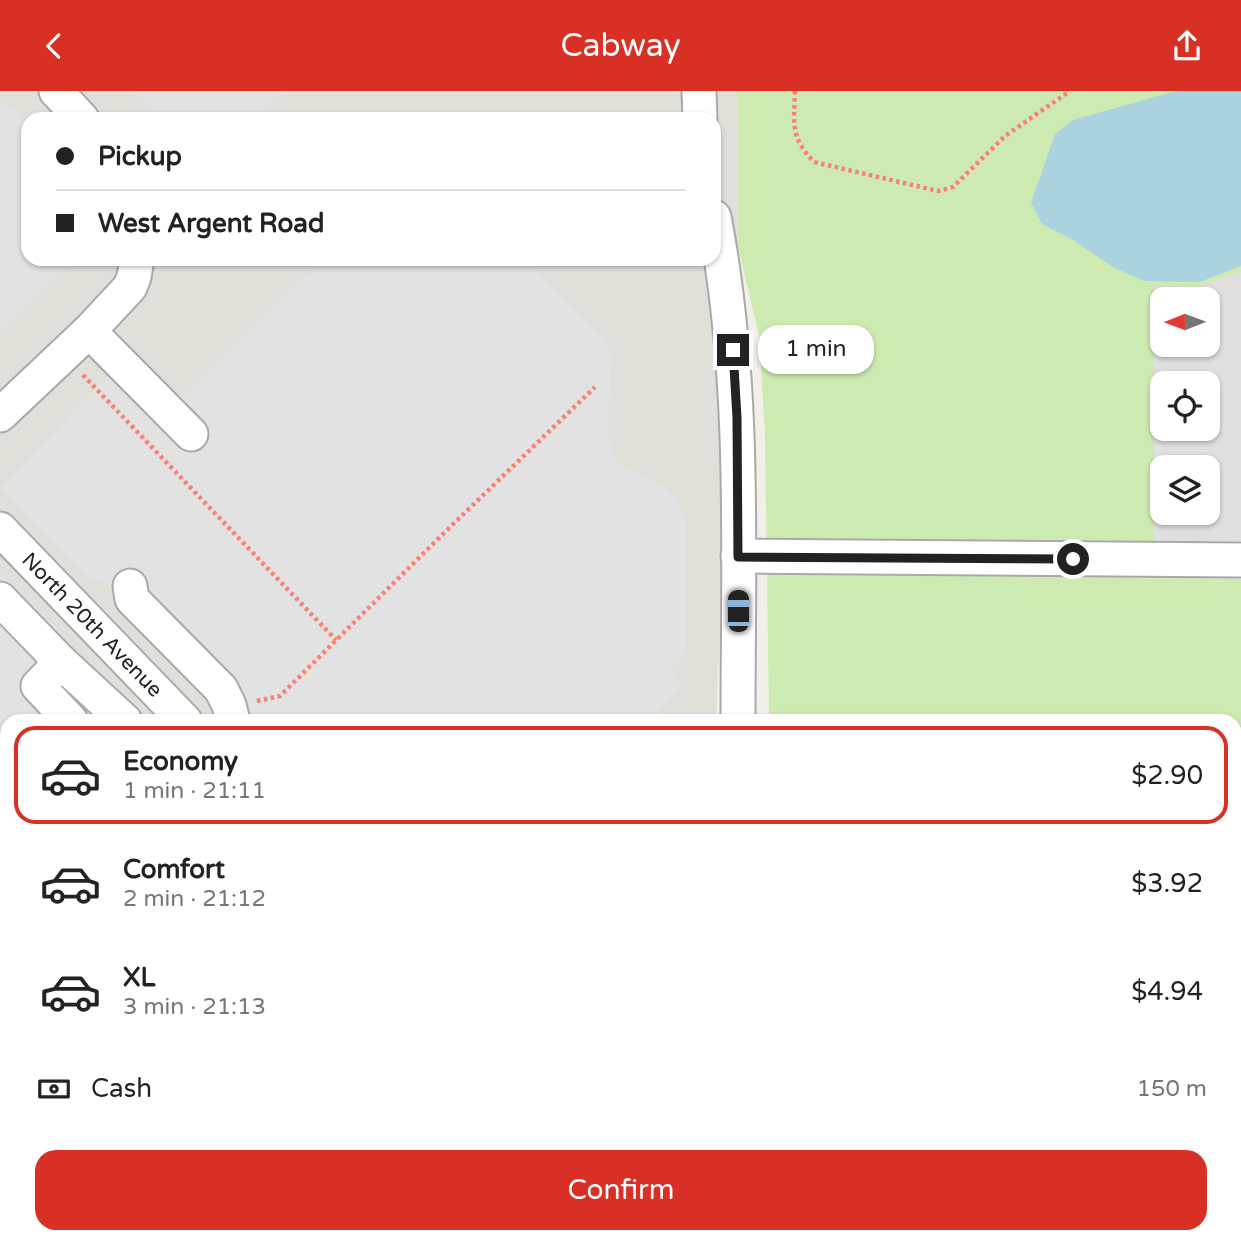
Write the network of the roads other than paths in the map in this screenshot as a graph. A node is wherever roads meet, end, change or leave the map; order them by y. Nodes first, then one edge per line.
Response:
1 (56, 91) edge
2 (699, 91) edge
3 (76, 112) edge
4 (700, 112) edge
5 (721, 257) edge
6 (136, 266) edge
7 (89, 331) junction
8 (0, 415) edge
9 (191, 434) dead end
10 (0, 529) edge
11 (738, 557) junction
12 (1241, 560) edge
13 (130, 586) dead end
14 (0, 599) edge
15 (61, 662) junction
16 (241, 711) edge
17 (64, 714) edge
18 (117, 714) edge
19 (178, 714) edge
20 (738, 714) edge

1 - 3 street
2 - 4 street
5 - 11 street
6 - 7 street
7 - 8 street
7 - 9 street
10 - 19 street, North 20th Avenue
11 - 12 street
11 - 20 street
13 - 16 street
14 - 15 street
15 - 17 street
15 - 18 street

